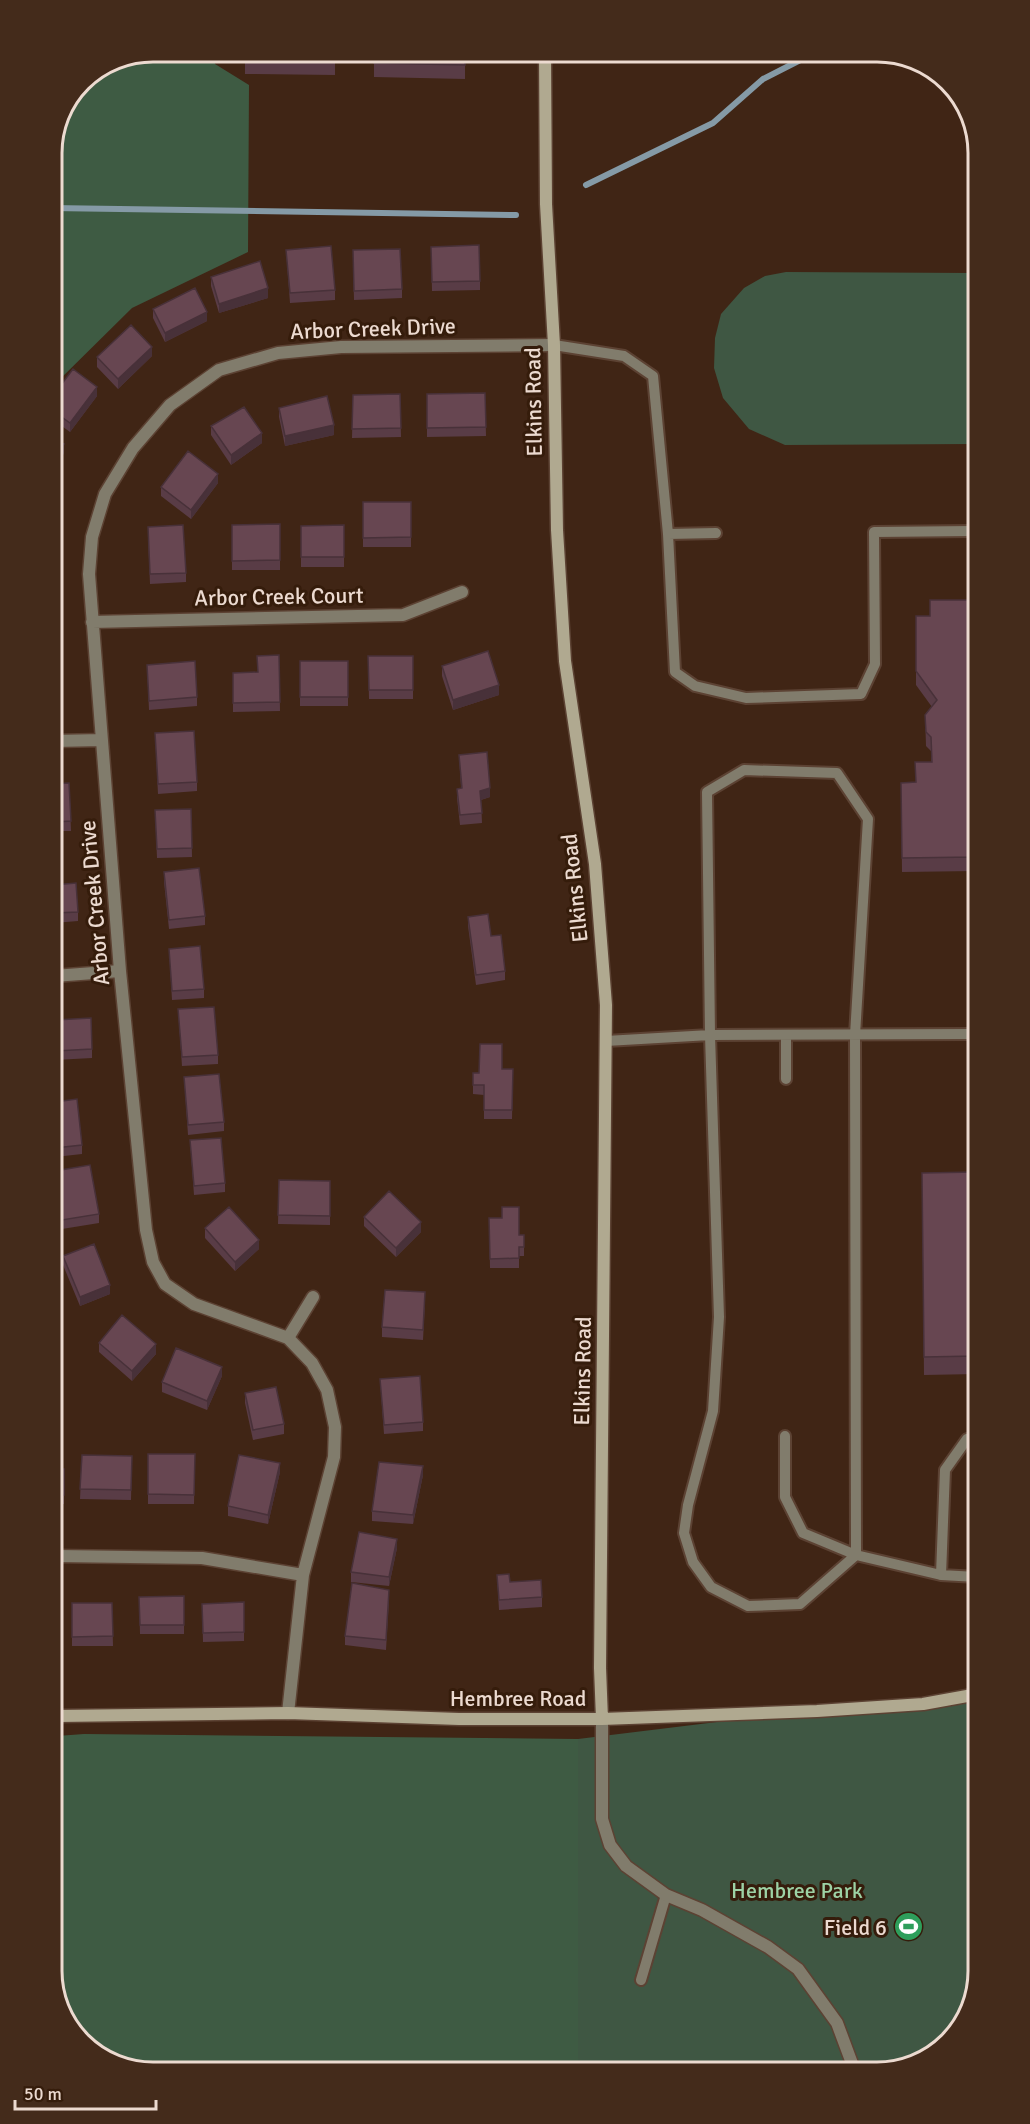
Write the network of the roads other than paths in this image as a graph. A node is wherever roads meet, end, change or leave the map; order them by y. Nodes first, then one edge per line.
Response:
1 (545, 62) edge
2 (554, 345) junction
3 (968, 531) edge
4 (668, 534) junction
5 (716, 534) dead end
6 (462, 592) dead end
7 (92, 622) junction
8 (102, 740) junction
9 (62, 741) edge
10 (120, 971) junction
11 (62, 975) edge
12 (968, 1034) edge
13 (710, 1035) junction
14 (786, 1035) junction
15 (855, 1035) junction
16 (606, 1041) junction
17 (786, 1078) dead end
18 (313, 1298) dead end
19 (288, 1338) junction
20 (785, 1436) dead end
21 (968, 1439) edge
22 (856, 1555) junction
23 (62, 1556) edge
24 (303, 1575) junction
25 (941, 1575) junction
26 (968, 1576) edge
27 (968, 1696) edge
28 (288, 1713) junction
29 (62, 1716) edge
30 (602, 1719) junction
31 (666, 1895) junction
32 (641, 1980) dead end
33 (852, 2062) edge

1 - 2 street, Elkins Road
2 - 4 lane
2 - 7 street, Arbor Creek Drive
2 - 16 street, Elkins Road
3 - 4 lane
4 - 5 lane
6 - 7 street, Arbor Creek Court
7 - 8 street, Arbor Creek Drive
8 - 9 street
8 - 10 street, Arbor Creek Drive
10 - 11 street
10 - 19 street, Arbor Creek Drive
12 - 15 lane
13 - 14 lane
13 - 15 lane
13 - 16 lane
13 - 22 lane
14 - 15 lane
14 - 17 lane
15 - 22 lane
16 - 30 street, Elkins Road
18 - 19 street
19 - 24 street, Arbor Creek Drive
20 - 22 lane
21 - 25 lane
22 - 25 lane
23 - 24 street
24 - 28 street, Arbor Creek Drive
25 - 26 lane
27 - 30 street, Hembree Road
28 - 29 street, Hembree Road
28 - 30 street, Hembree Road
30 - 31 street
31 - 32 lane
31 - 33 street

